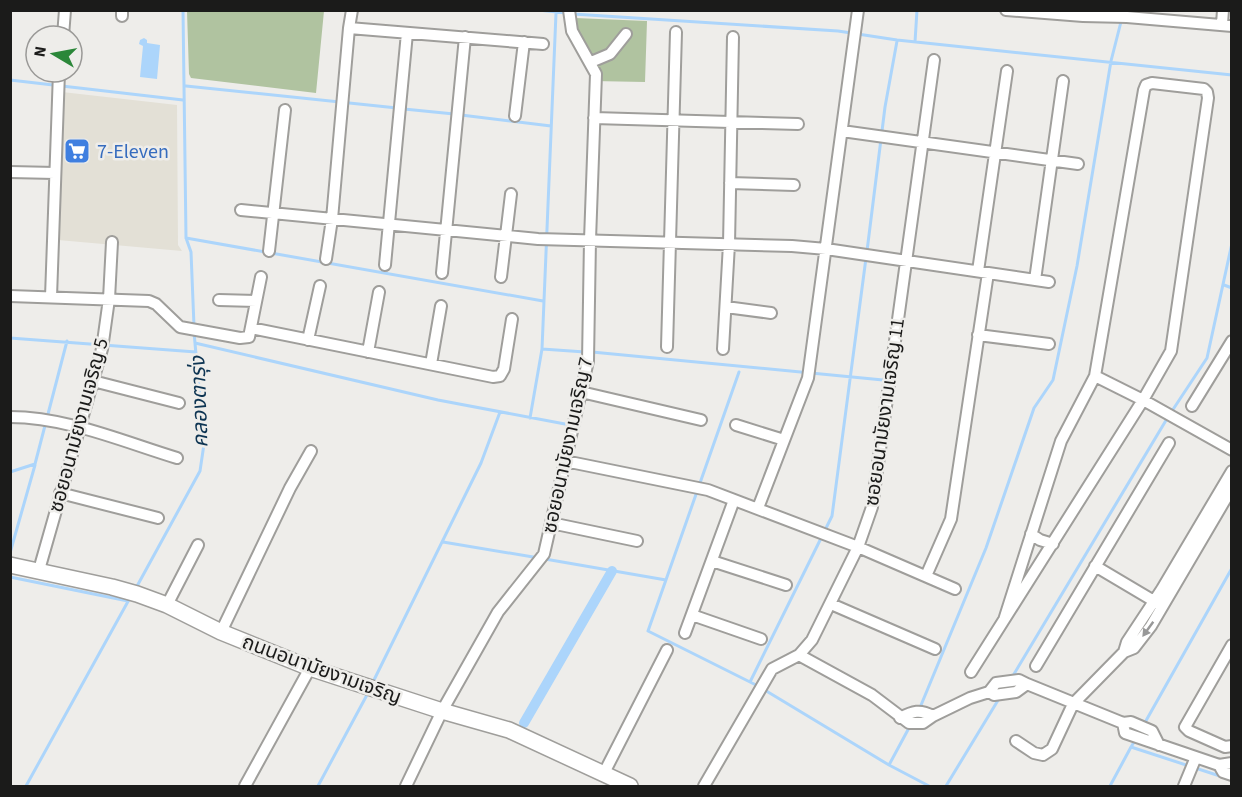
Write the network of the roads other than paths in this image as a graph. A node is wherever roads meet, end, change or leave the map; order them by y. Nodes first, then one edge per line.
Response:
1 (352, 10) edge
2 (858, 10) edge
3 (1006, 10) edge
4 (1223, 10) edge
5 (1020, 11) edge
6 (1083, 13) edge
7 (1159, 15) edge
8 (569, 16) edge
9 (1226, 25) edge
10 (349, 28) junction
11 (676, 32) dead end
12 (407, 33) junction
13 (626, 34) dead end
14 (465, 37) junction
15 (734, 37) dead end
16 (524, 42) junction
17 (543, 44) dead end
18 (934, 60) dead end
19 (591, 62) junction
20 (1007, 71) dead end
21 (1063, 81) dead end
22 (59, 84) edge
23 (285, 110) dead end
24 (516, 116) dead end
25 (594, 118) junction
26 (674, 121) junction
27 (732, 122) junction
28 (798, 124) dead end
29 (843, 131) junction
30 (922, 142) junction
31 (996, 152) junction
32 (1052, 160) junction
33 (1078, 164) dead end
34 (10, 172) edge
35 (55, 173) junction
36 (730, 183) junction
37 (794, 185) dead end
38 (511, 194) dead end
39 (241, 210) dead end
40 (273, 213) junction
41 (332, 219) junction
42 (390, 225) junction
43 (448, 231) junction
44 (505, 237) junction
45 (590, 240) junction
46 (112, 242) dead end
47 (670, 242) junction
48 (729, 244) junction
49 (826, 249) junction
50 (268, 251) dead end
51 (326, 259) dead end
52 (906, 261) junction
53 (385, 265) dead end
54 (983, 272) junction
55 (442, 273) dead end
56 (261, 277) dead end
57 (501, 278) dead end
58 (1035, 280) junction
59 (1049, 282) dead end
60 (320, 286) dead end
61 (379, 292) dead end
62 (10, 296) edge
63 (51, 297) junction
64 (109, 299) junction
65 (219, 300) dead end
66 (256, 301) junction
67 (441, 306) dead end
68 (726, 307) junction
69 (771, 313) dead end
70 (512, 320) dead end
71 (252, 328) junction
72 (978, 335) junction
73 (308, 340) junction
74 (1232, 341) edge
75 (1049, 344) dead end
76 (667, 347) dead end
77 (723, 349) dead end
78 (368, 352) junction
79 (431, 364) junction
80 (1095, 376) junction
81 (93, 381) junction
82 (581, 392) junction
83 (1143, 400) junction
84 (179, 403) dead end
85 (1192, 406) dead end
86 (10, 417) edge
87 (701, 420) dead end
88 (736, 425) dead end
89 (81, 429) junction
90 (784, 441) junction
91 (1169, 443) dead end
92 (1232, 450) edge
93 (311, 451) dead end
94 (177, 458) dead end
95 (565, 461) junction
96 (1232, 471) edge
97 (1232, 488) edge
98 (60, 493) junction
99 (734, 500) junction
100 (758, 508) junction
101 (158, 518) dead end
102 (1207, 521) junction
103 (551, 523) junction
104 (1031, 534) junction
105 (637, 541) dead end
106 (1053, 544) junction
107 (198, 545) dead end
108 (858, 547) junction
109 (712, 561) junction
110 (13, 565) edge
111 (1095, 566) junction
112 (39, 570) junction
113 (926, 576) junction
114 (786, 585) dead end
115 (955, 589) dead end
116 (1159, 603) junction
117 (831, 604) junction
118 (166, 605) junction
119 (692, 615) junction
120 (1004, 620) junction
121 (221, 632) junction
122 (685, 633) dead end
123 (761, 639) dead end
124 (1232, 645) edge
125 (935, 649) dead end
126 (668, 650) dead end
127 (799, 655) junction
128 (1036, 666) dead end
129 (310, 668) junction
130 (971, 672) dead end
131 (1023, 682) junction
132 (993, 690) junction
133 (1073, 704) junction
134 (442, 711) junction
135 (929, 714) junction
136 (905, 720) junction
137 (1016, 741) dead end
138 (1232, 746) edge
139 (1194, 760) junction
140 (1232, 763) edge
141 (1219, 765) junction
142 (604, 773) junction
143 (1232, 775) edge
144 (1185, 783) edge
145 (245, 786) edge
146 (406, 786) edge
147 (630, 786) edge
148 (704, 786) edge

1 - 10 street
2 - 29 street
3 - 5 street
4 - 9 street
5 - 6 street
6 - 7 street
7 - 9 street
8 - 19 street, ซอยอนามัยงามเจริญ 7
10 - 12 street
10 - 41 street
11 - 26 street
12 - 14 street
12 - 42 street
13 - 19 street
14 - 16 street
14 - 43 street
15 - 27 street
16 - 17 street
16 - 24 street
18 - 30 street, ซอยอนามัยงามเจริญ 11
19 - 25 street, ซอยอนามัยงามเจริญ 7
20 - 31 street
21 - 32 street
22 - 35 street
23 - 40 street
25 - 26 street
25 - 45 street, ซอยอนามัยงามเจริญ 7
26 - 27 street
26 - 47 street
27 - 28 street
27 - 36 street
29 - 30 street
29 - 49 street
30 - 31 street
30 - 52 street, ซอยอนามัยงามเจริญ 11
31 - 32 street
31 - 54 street
32 - 33 street
32 - 58 street
34 - 35 street
35 - 63 street
36 - 37 street
36 - 48 street
38 - 44 street
39 - 40 street
40 - 41 street
40 - 50 street
41 - 42 street
41 - 51 street
42 - 43 street
42 - 53 street
43 - 44 street
43 - 55 street
44 - 45 street
44 - 57 street
45 - 47 street
45 - 82 street, ซอยอนามัยงามเจริญ 7
46 - 64 street, ซอยอนามัยงามเจริญ 5
47 - 48 street
47 - 76 street
48 - 49 street
48 - 68 street
49 - 52 street
49 - 90 street
52 - 54 street
52 - 108 street, ซอยอนามัยงามเจริญ 11
54 - 58 street
54 - 72 street
56 - 66 street
58 - 59 street
60 - 73 street
61 - 78 street
62 - 63 street
63 - 64 street
64 - 71 street
64 - 81 street, ซอยอนามัยงามเจริญ 5
65 - 66 street
66 - 71 street
67 - 79 street
68 - 69 street
68 - 77 street
70 - 79 street
71 - 73 street
72 - 75 street
72 - 113 street
73 - 78 street
74 - 85 street
78 - 79 street
80 - 83 street
80 - 83 street
80 - 104 street
81 - 84 street
81 - 89 street, ซอยอนามัยงามเจริญ 5
82 - 87 street
82 - 95 street, ซอยอนามัยงามเจริญ 7
83 - 92 street
83 - 106 street
86 - 89 street
88 - 90 street
89 - 94 street
89 - 98 street, ซอยอนามัยงามเจริญ 5
90 - 100 street
91 - 111 street
93 - 121 street
95 - 99 street
95 - 103 street, ซอยอนามัยงามเจริญ 7
96 - 102 street
97 - 102 street
98 - 101 street
98 - 112 street, ซอยอนามัยงามเจริญ 5
99 - 100 street
99 - 109 street
100 - 108 street
102 - 116 street
103 - 105 street
103 - 134 street, ซอยอนามัยงามเจริญ 7
104 - 106 street
104 - 120 street
106 - 120 street
107 - 118 street
108 - 113 street
108 - 117 street, ซอยอนามัยงามเจริญ 11
109 - 114 street
109 - 119 street
110 - 112 street, ถนนอนามัยงามเจริญ
111 - 116 street
111 - 128 street
112 - 118 street, ถนนอนามัยงามเจริญ
113 - 115 street
116 - 133 street
117 - 125 street
117 - 127 street, ซอยอนามัยงามเจริญ 11
118 - 121 street, ถนนอนามัยงามเจริญ
119 - 122 street
119 - 123 street
120 - 130 street
121 - 129 street, ถนนอนามัยงามเจริญ
124 - 138 street
126 - 142 street
127 - 136 street
127 - 148 street, ซอยอนามัยงามเจริญ 11
129 - 134 street, ถนนอนามัยงามเจริญ
129 - 145 street
131 - 132 street
131 - 132 street
131 - 133 street
132 - 135 street
133 - 137 street
133 - 139 street
134 - 142 street, ถนนอนามัยงามเจริญ
134 - 146 street, ซอยอนามัยงามเจริญ 7
135 - 136 street
135 - 136 street
139 - 141 street
139 - 144 street
140 - 141 street
141 - 143 street
142 - 147 street, ถนนอนามัยงามเจริญ

